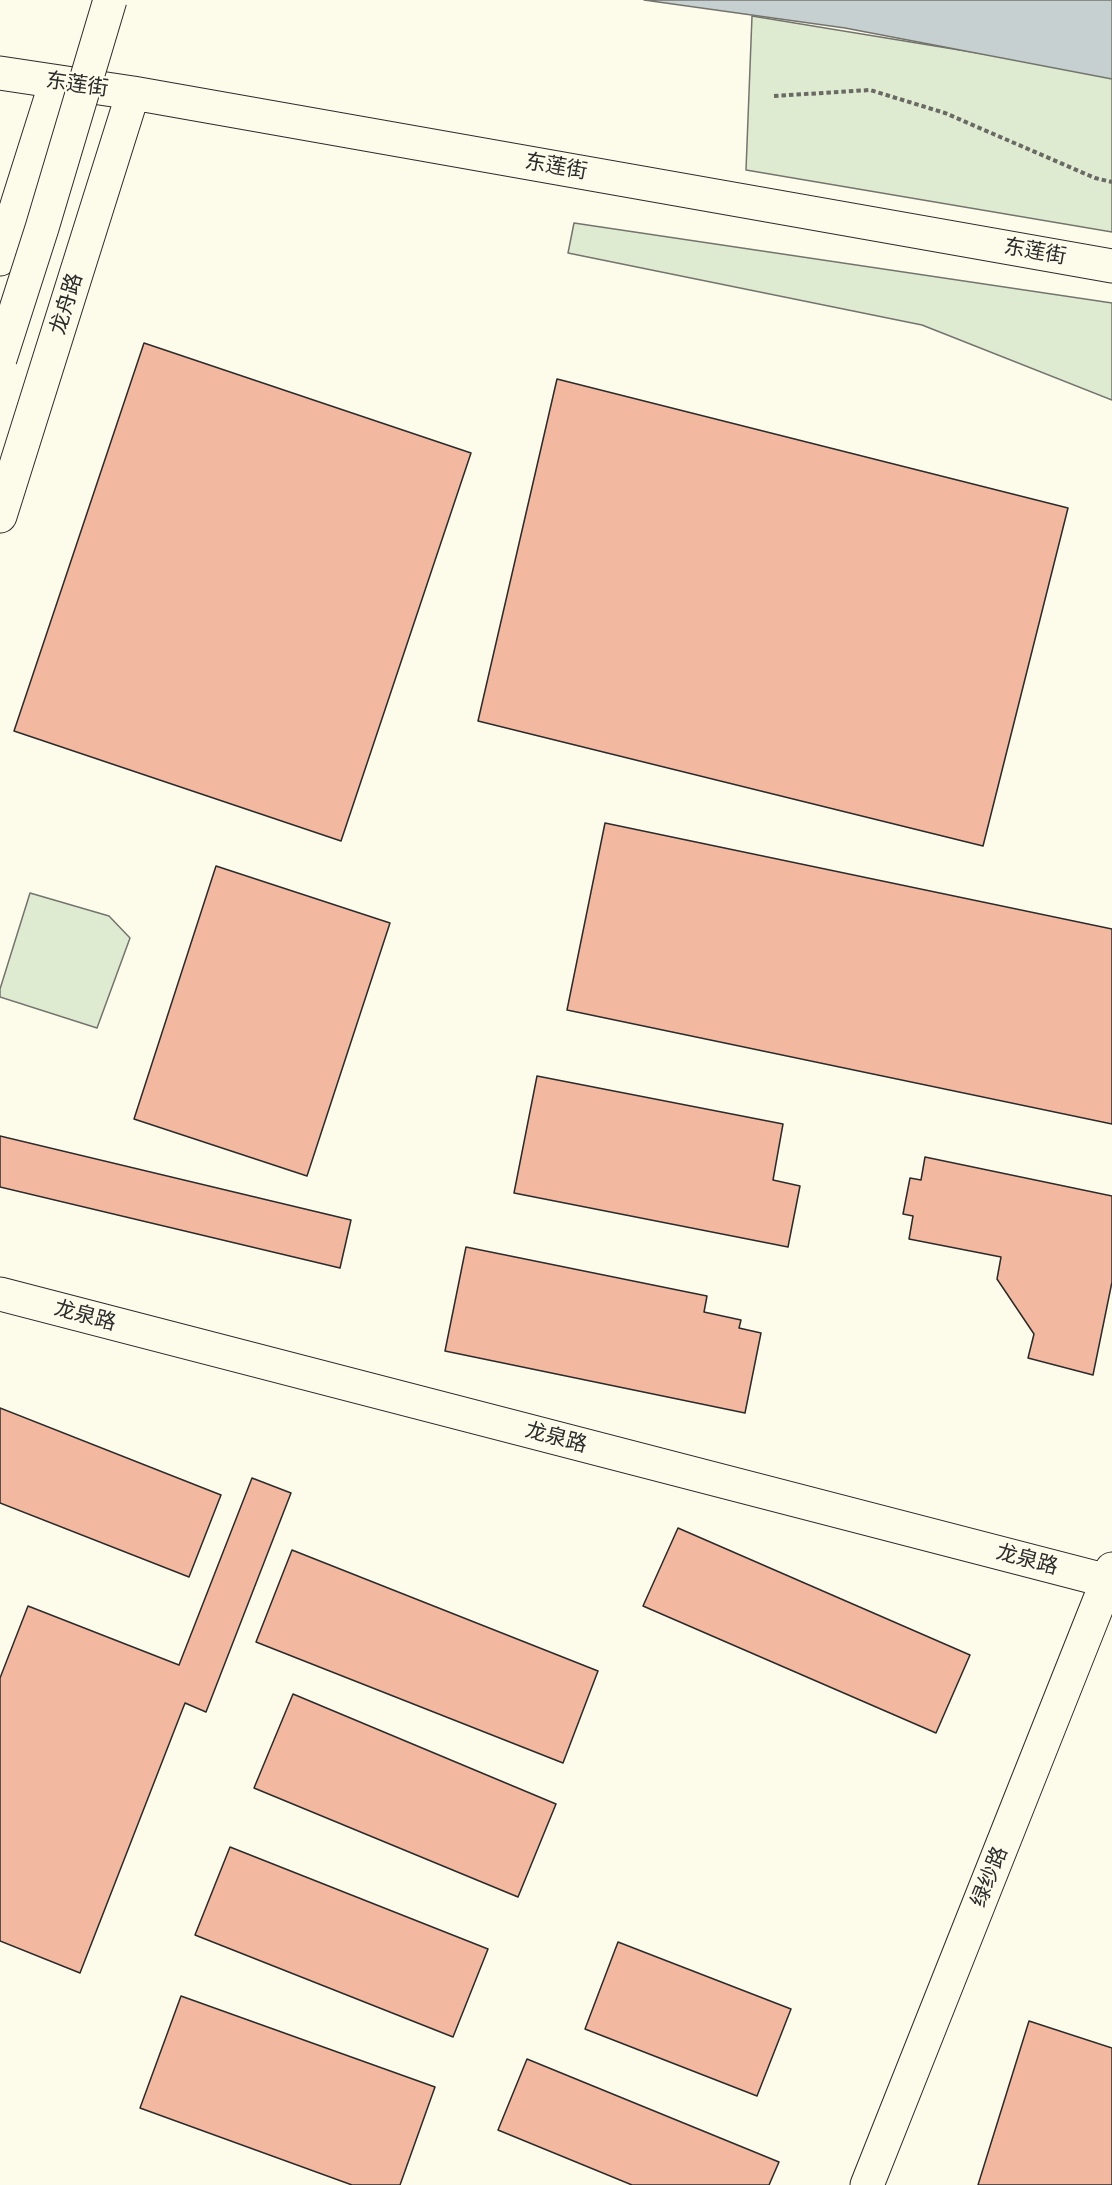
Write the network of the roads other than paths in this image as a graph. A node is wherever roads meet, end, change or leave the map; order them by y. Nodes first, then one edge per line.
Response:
1 (110, 0) edge
2 (0, 73) edge
3 (56, 82) junction
4 (133, 93) junction
5 (0, 259) edge
6 (1112, 266) edge
7 (0, 359) edge
8 (0, 516) edge
9 (0, 1294) edge
10 (1110, 1577) edge
11 (867, 2185) edge

1 - 7 street, bridge
2 - 3 street, 东莲街
3 - 4 street, 东莲街
3 - 5 street
4 - 6 street, 东莲街
4 - 8 street, 龙舟路
9 - 10 street, 龙泉路
10 - 11 street, 绿纱路

